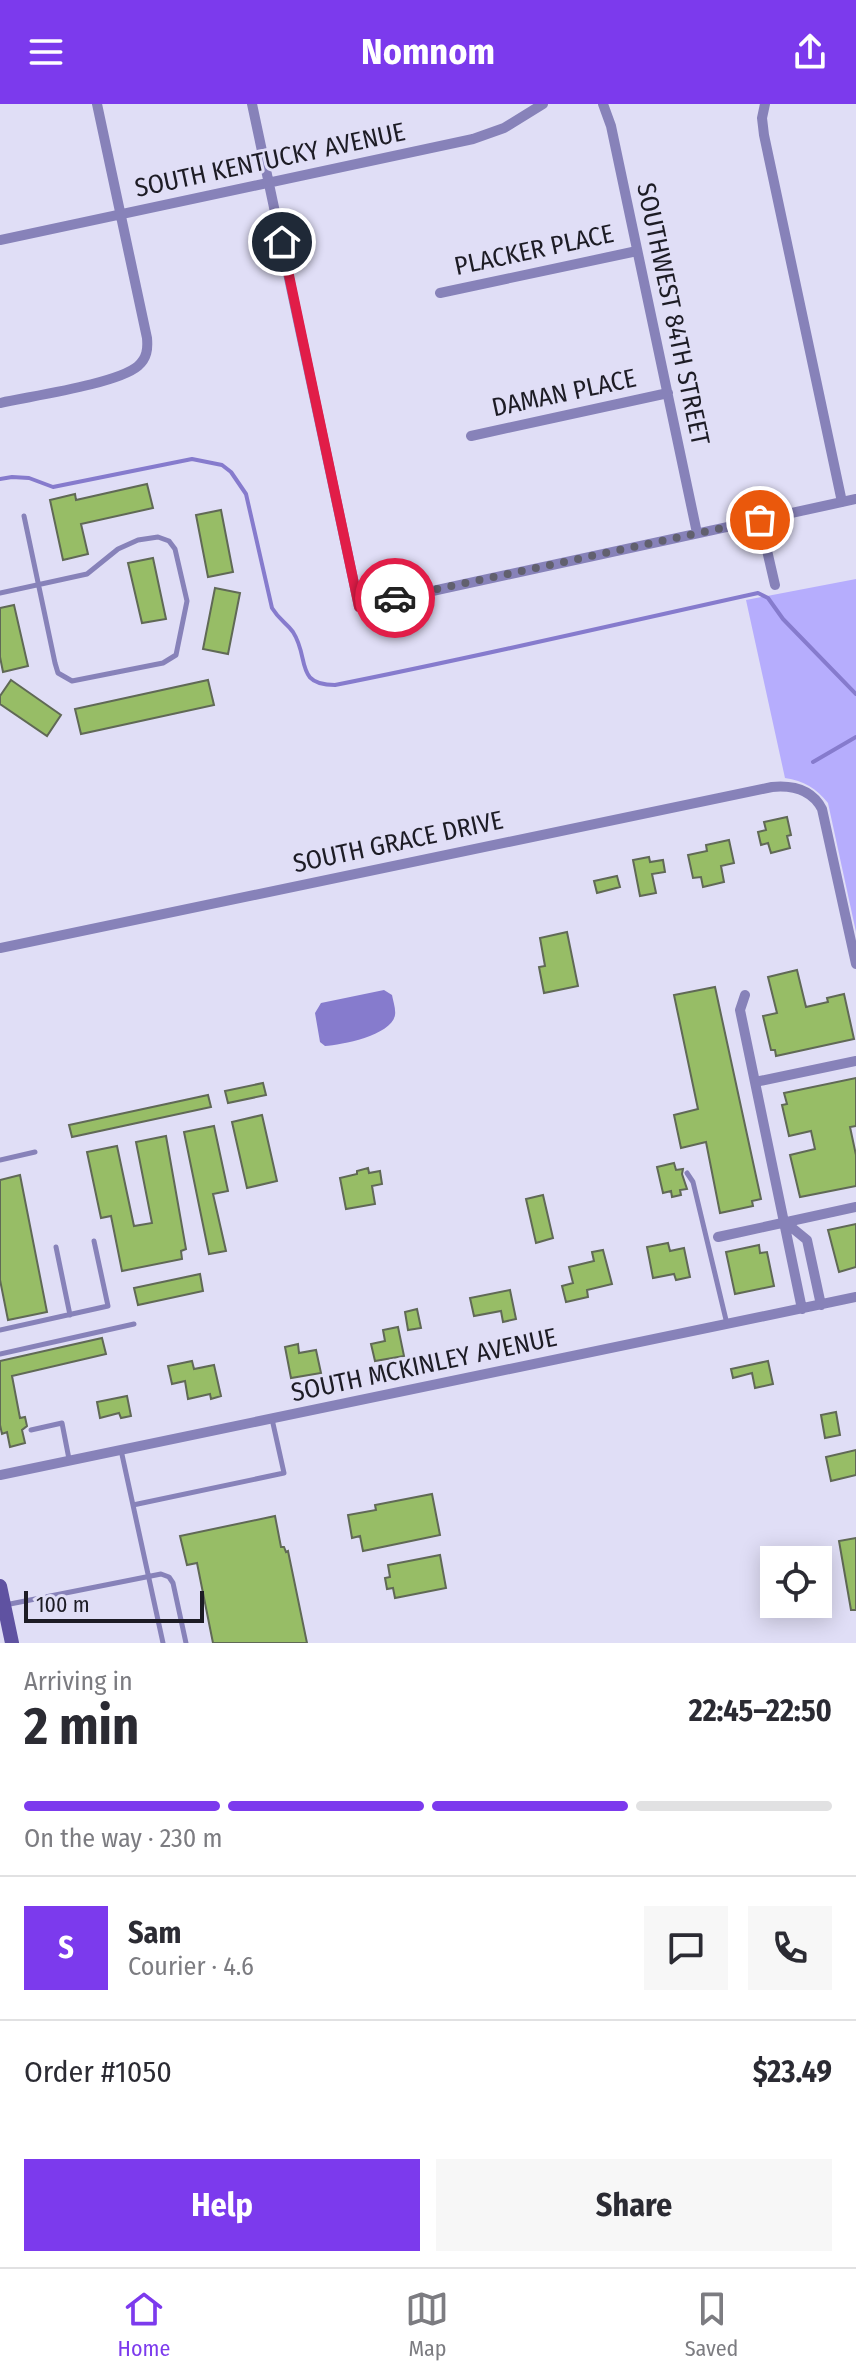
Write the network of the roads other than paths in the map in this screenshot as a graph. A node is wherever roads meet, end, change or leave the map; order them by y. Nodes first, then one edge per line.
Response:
1 (97, 104) edge
2 (252, 104) edge
3 (543, 104) edge
4 (603, 104) edge
5 (765, 104) edge
6 (270, 182) junction
7 (121, 214) junction
8 (0, 240) edge
9 (637, 251) junction
10 (440, 293) dead end
11 (668, 393) junction
12 (0, 403) edge
13 (471, 436) dead end
14 (856, 499) edge
15 (842, 502) junction
16 (24, 516) dead end
17 (760, 520) junction
18 (697, 533) junction
19 (39, 584) junction
20 (775, 585) dead end
21 (0, 593) edge
22 (0, 948) edge
23 (856, 964) edge
24 (745, 995) dead end
25 (856, 1061) edge
26 (755, 1082) junction
27 (35, 1152) dead end
28 (0, 1160) edge
29 (687, 1173) dead end
30 (856, 1207) edge
31 (785, 1222) junction
32 (718, 1237) dead end
33 (94, 1241) dead end
34 (56, 1247) dead end
35 (813, 1267) junction
36 (793, 1272) junction
37 (856, 1297) edge
38 (821, 1305) junction
39 (802, 1309) junction
40 (70, 1315) junction
41 (134, 1324) dead end
42 (727, 1325) junction
43 (0, 1330) edge
44 (0, 1354) edge
45 (272, 1418) junction
46 (31, 1430) dead end
47 (121, 1449) junction
48 (69, 1460) junction
49 (0, 1475) edge
50 (133, 1505) junction
51 (148, 1577) junction
52 (0, 1586) edge
53 (4, 1614) edge
54 (12, 1643) edge
55 (163, 1643) edge
56 (186, 1643) edge

1 - 7 street
2 - 6 street
3 - 6 street, SOUTH KENTUCKY AVENUE
4 - 9 street, SOUTHWEST 84TH STREET
5 - 15 street
6 - 7 street, SOUTH KENTUCKY AVENUE
6 - 18 street
7 - 8 street, SOUTH KENTUCKY AVENUE
7 - 12 street
9 - 10 street, PLACKER PLACE
9 - 11 street, SOUTHWEST 84TH STREET
11 - 13 street, DAMAN PLACE
11 - 18 street, SOUTHWEST 84TH STREET
14 - 15 street
15 - 17 street
16 - 19 lane
17 - 18 street
17 - 20 street
19 - 19 lane
19 - 21 lane
22 - 23 street, SOUTH GRACE DRIVE
24 - 26 street
25 - 26 street
26 - 31 street
27 - 28 lane
29 - 42 lane
30 - 31 street
31 - 32 street
31 - 35 street
31 - 36 street
33 - 40 lane
34 - 40 lane
35 - 36 lane
35 - 38 street
36 - 39 street
37 - 38 street, SOUTH MCKINLEY AVENUE
38 - 39 street, SOUTH MCKINLEY AVENUE
39 - 42 street, SOUTH MCKINLEY AVENUE
40 - 43 lane
41 - 44 lane
42 - 45 street, SOUTH MCKINLEY AVENUE
45 - 47 street, SOUTH MCKINLEY AVENUE
45 - 50 lane
46 - 48 lane
47 - 48 street, SOUTH MCKINLEY AVENUE
47 - 50 lane
48 - 49 street, SOUTH MCKINLEY AVENUE
50 - 51 lane
51 - 53 lane
51 - 55 lane
51 - 56 lane
52 - 53 main road
53 - 54 main road

